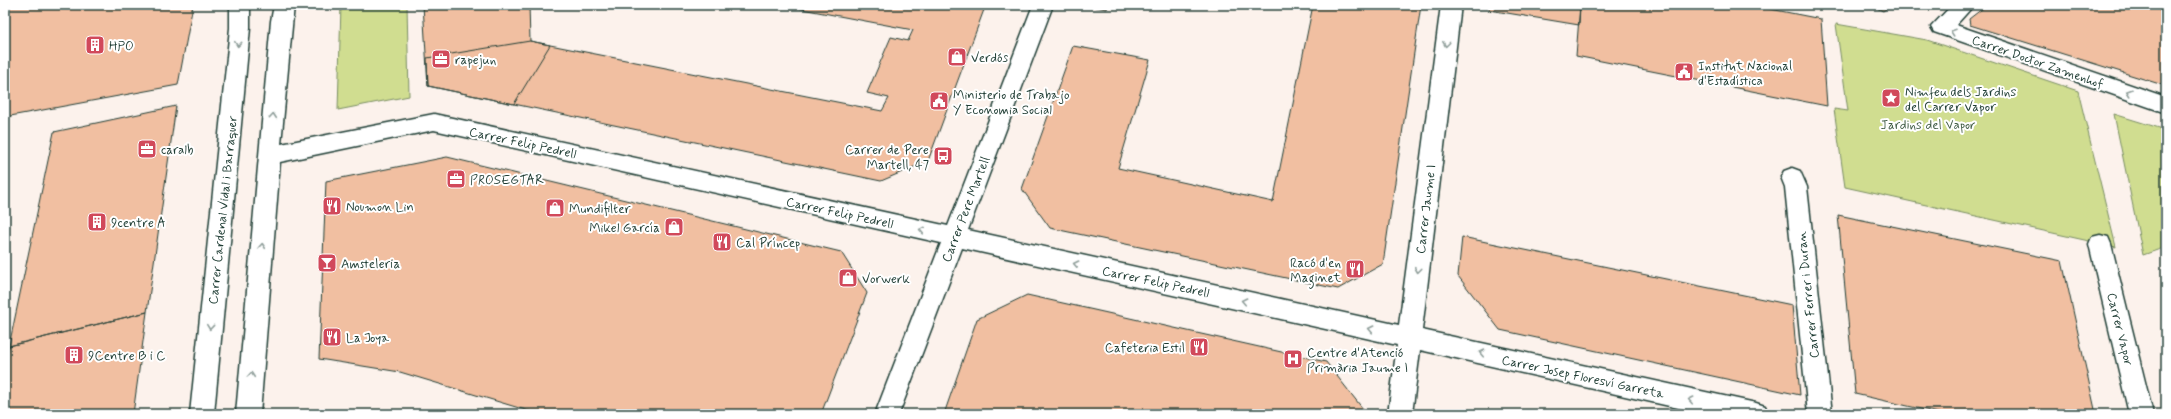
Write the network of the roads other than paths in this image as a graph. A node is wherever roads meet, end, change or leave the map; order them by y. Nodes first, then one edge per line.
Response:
1 (240, 5) edge
2 (284, 5) edge
3 (1043, 5) edge
4 (1451, 5) edge
5 (1964, 5) edge
6 (2166, 105) edge
7 (270, 155) junction
8 (1792, 177) dead end
9 (954, 237) junction
10 (2100, 244) dead end
11 (1409, 337) junction
12 (202, 414) edge
13 (248, 414) edge
14 (887, 414) edge
15 (1400, 414) edge
16 (1756, 414) edge
17 (1820, 414) edge
18 (2141, 414) edge

1 -> 12 street, Carrer Cardenal Vidal i Barraquer
7 -> 2 street
3 - 9 street, Carrer Pere Martell
4 -> 11 street, Carrer Jaume I
6 -> 5 street, Carrer Doctor Zamenhof
9 -> 7 street, Carrer Felip Pedrell
13 -> 7 street
8 - 17 street, Carrer Ferrer i Duran
11 -> 9 street, Carrer Felip Pedrell
9 - 14 street, Carrer Pere Martell
10 - 18 street, Carrer Vapor
11 - 15 street, Carrer Jaume I
16 -> 11 street, Carrer Josep Floresví Garreta

